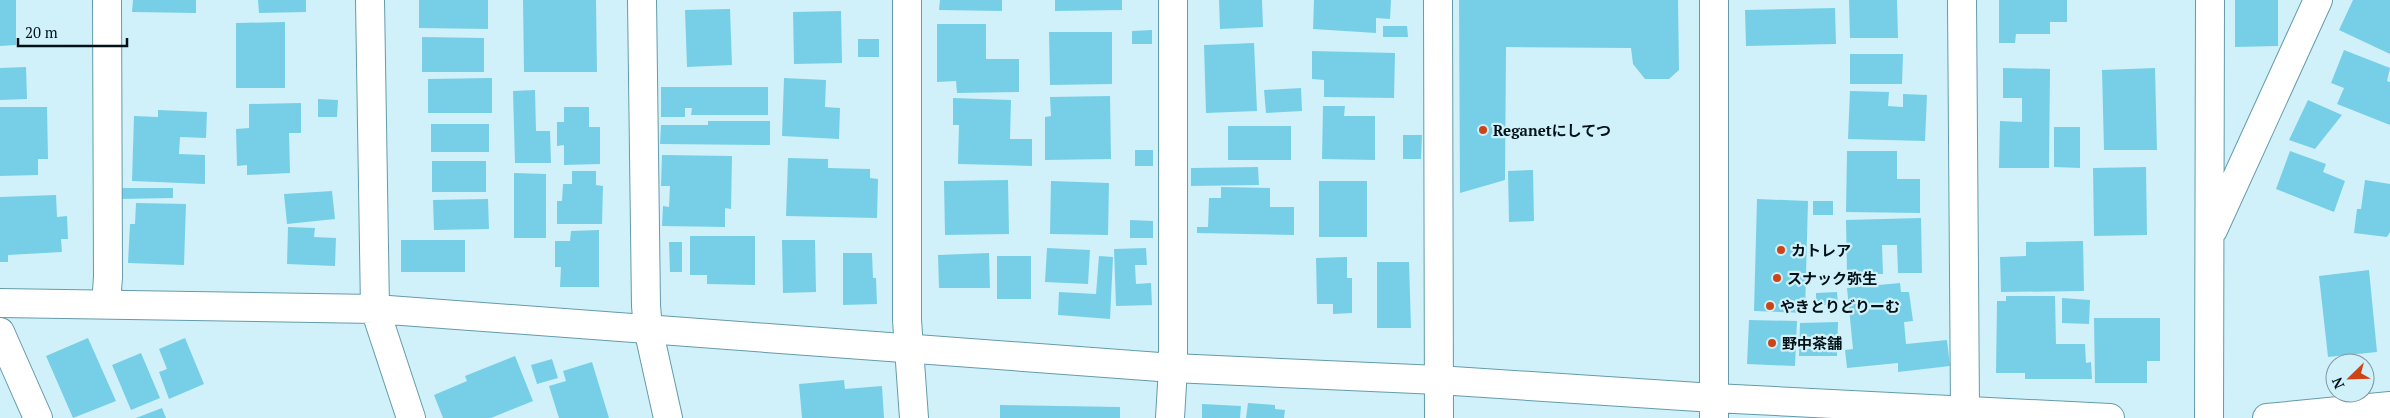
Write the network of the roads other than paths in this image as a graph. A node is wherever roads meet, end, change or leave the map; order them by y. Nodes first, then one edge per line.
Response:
1 (107, 0) edge
2 (370, 0) edge
3 (642, 0) edge
4 (906, 0) edge
5 (1173, 0) edge
6 (1438, 0) edge
7 (1714, 0) edge
8 (1962, 0) edge
9 (2210, 0) edge
10 (2318, 0) edge
11 (2209, 238) junction
12 (0, 303) edge
13 (106, 304) junction
14 (375, 309) junction
15 (648, 328) junction
16 (0, 332) edge
17 (909, 348) junction
18 (1173, 368) junction
19 (1438, 380) junction
20 (2390, 406) edge
21 (1714, 408) edge
22 (1965, 410) junction
23 (38, 418) edge
24 (411, 418) edge
25 (668, 418) edge
26 (914, 418) edge
27 (1170, 418) edge
28 (1439, 418) edge
29 (2110, 418) edge
30 (2208, 418) edge
31 (2267, 418) edge

1 - 13 street
2 - 14 street
3 - 15 street
4 - 17 street
5 - 18 street
6 - 19 street
7 - 21 street
8 - 22 street
9 - 11 street
10 - 11 street
11 - 30 street
12 - 13 street
13 - 14 street
14 - 15 street
14 - 24 street
15 - 17 street
15 - 25 street
16 - 23 street
17 - 18 street
17 - 26 street
18 - 19 street
18 - 27 street
19 - 21 street
19 - 28 street
20 - 31 street
21 - 22 street
22 - 29 street

